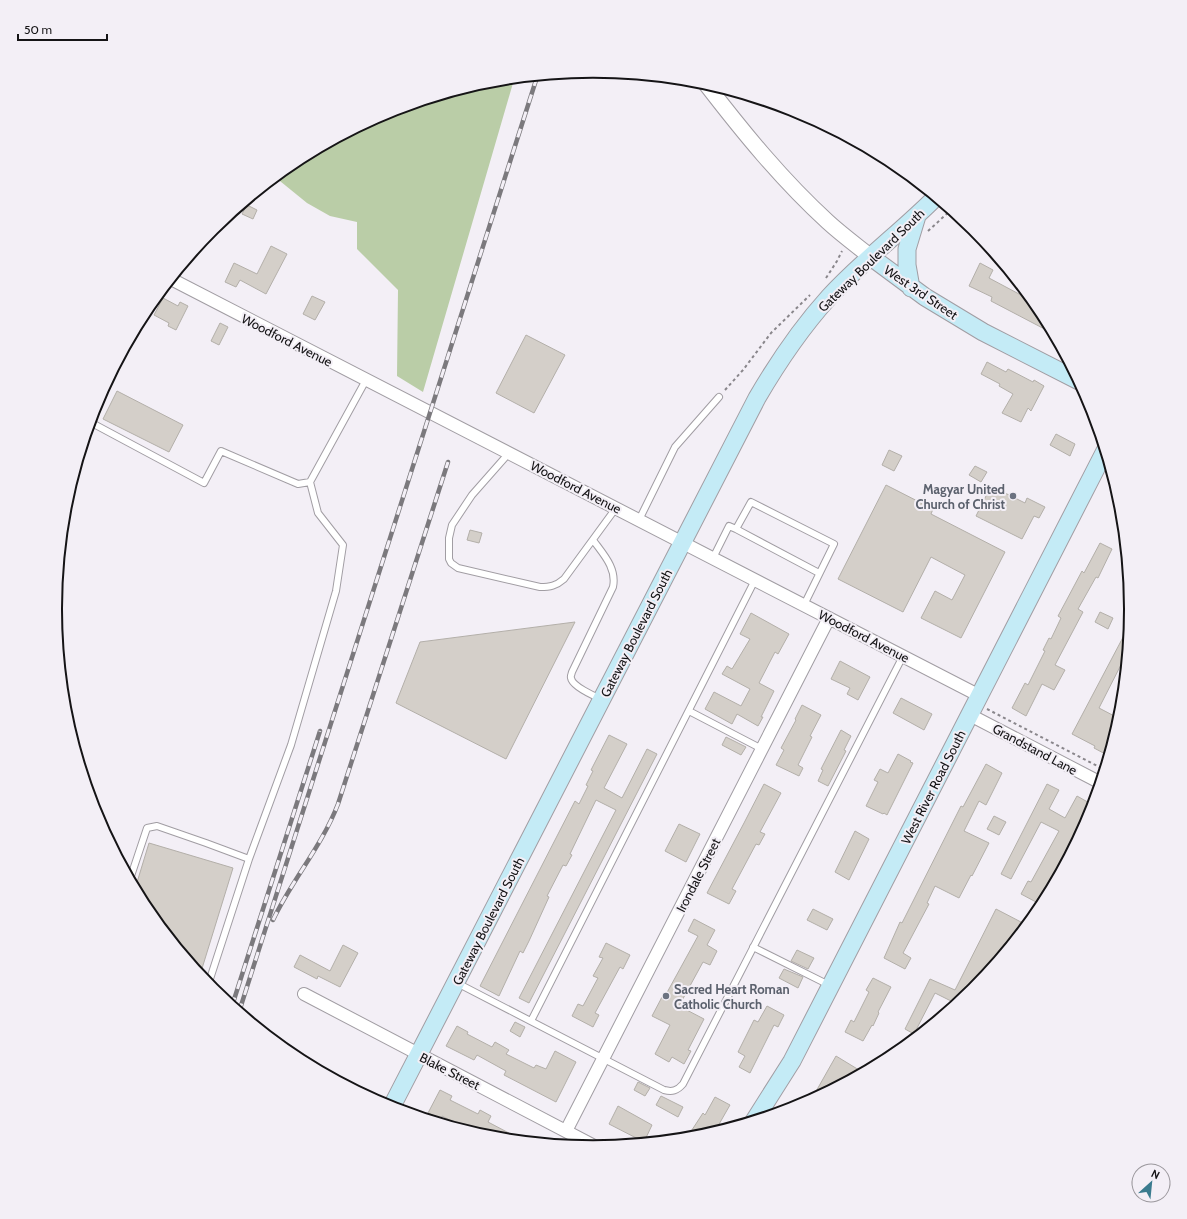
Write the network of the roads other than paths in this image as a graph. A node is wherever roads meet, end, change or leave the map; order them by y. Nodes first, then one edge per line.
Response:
1 (712, 91) edge
2 (932, 200) edge
3 (918, 214) junction
4 (871, 257) junction
5 (176, 281) edge
6 (911, 288) junction
7 (1071, 377) edge
8 (366, 380) junction
9 (719, 397) road end
10 (95, 425) edge
11 (509, 453) junction
12 (1102, 456) edge
13 (310, 482) junction
14 (616, 508) junction
15 (639, 520) junction
16 (736, 529) junction
17 (592, 540) junction
18 (682, 542) junction
19 (713, 558) junction
20 (819, 573) junction
21 (755, 580) junction
22 (804, 605) junction
23 (830, 618) junction
24 (903, 656) junction
25 (601, 700) junction
26 (975, 705) junction
27 (689, 711) junction
28 (762, 749) junction
29 (1097, 780) edge
30 (249, 859) junction
31 (132, 873) edge
32 (753, 948) junction
33 (211, 977) edge
34 (456, 983) junction
35 (831, 986) junction
36 (304, 994) dead end
37 (531, 1021) junction
38 (419, 1055) junction
39 (603, 1058) junction
40 (394, 1102) edge
41 (758, 1115) edge
42 (566, 1131) junction
43 (584, 1141) edge

1 - 4 street, West 3rd Street
2 - 3 main road, Gateway Boulevard South
3 - 4 main road, Gateway Boulevard South
3 - 6 main road
4 - 6 main road, West 3rd Street
4 - 18 main road, Gateway Boulevard South
5 - 8 street, Woodford Avenue
6 - 7 main road, West 3rd Street
8 - 11 street, Woodford Avenue
8 - 13 lane
9 - 15 lane
10 - 13 lane
11 - 14 street, Woodford Avenue
11 - 17 lane
12 - 26 main road, West River Road South
13 - 30 lane
14 - 15 street, Woodford Avenue
14 - 17 lane
15 - 18 street, Woodford Avenue
16 - 19 lane
16 - 20 lane
16 - 20 lane
17 - 25 lane
18 - 19 street, Woodford Avenue
18 - 25 main road, Gateway Boulevard South
19 - 21 street, Woodford Avenue
20 - 22 lane
21 - 22 street, Woodford Avenue
21 - 27 lane
22 - 23 street, Woodford Avenue
23 - 24 street, Woodford Avenue
23 - 28 street, Irondale Street
24 - 26 street, Woodford Avenue
24 - 32 lane
25 - 34 main road, Gateway Boulevard South
26 - 29 street, Grandstand Lane
26 - 35 main road, West River Road South
27 - 28 lane
27 - 37 lane
28 - 39 street, Irondale Street
30 - 31 lane
30 - 33 lane
32 - 35 lane
32 - 39 lane
34 - 37 lane
34 - 38 main road, Gateway Boulevard South
35 - 41 main road, West River Road South
36 - 38 street, Blake Street
37 - 39 lane
38 - 40 main road, Gateway Boulevard South
38 - 42 street, Blake Street
39 - 42 street, Irondale Street
42 - 43 street, Blake Street

